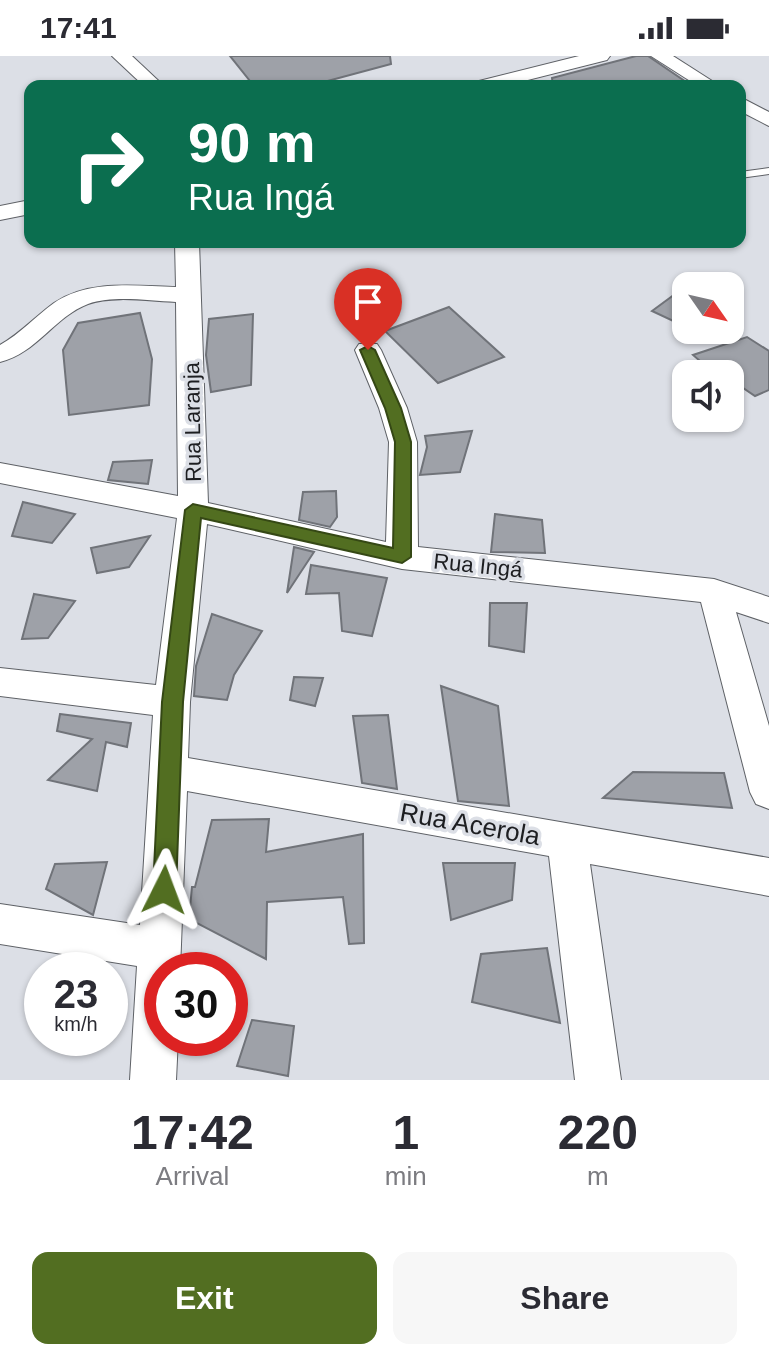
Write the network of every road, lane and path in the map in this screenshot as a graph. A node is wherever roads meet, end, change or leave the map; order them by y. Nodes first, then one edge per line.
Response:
1 (121, 56) edge
2 (601, 56) edge
3 (660, 56) edge
4 (148, 80) edge
5 (506, 80) edge
6 (701, 80) edge
7 (746, 107) edge
8 (769, 120) edge
9 (769, 171) edge
10 (746, 174) edge
11 (24, 208) edge
12 (0, 213) edge
13 (187, 248) edge
14 (190, 295) junction
15 (368, 350) dead end
16 (0, 354) edge
17 (0, 473) edge
18 (193, 510) junction
19 (402, 557) junction
20 (714, 591) junction
21 (769, 610) edge
22 (0, 682) edge
23 (172, 702) junction
24 (171, 772) junction
25 (769, 792) edge
26 (567, 841) junction
27 (769, 877) edge
28 (0, 924) edge
29 (161, 949) junction
30 (153, 1080) edge
31 (598, 1080) edge

1 - 4 street
2 - 5 street
3 - 6 street
7 - 8 street
9 - 10 lane
11 - 12 street
13 - 14 street, Rua Laranja
14 - 16 street
14 - 18 street, Rua Laranja
15 - 19 street
17 - 18 street, Rua Ingá
18 - 19 street, Rua Ingá
18 - 23 street, Rua Laranja
19 - 20 street, Rua Ingá
20 - 21 street, Rua Ingá
20 - 25 street
22 - 23 street
23 - 24 street, Rua Laranja
24 - 26 street, Rua Acerola
24 - 29 street, Rua Laranja
26 - 27 street, Rua Acerola
26 - 31 street
28 - 29 street
29 - 30 street, Rua Laranja

